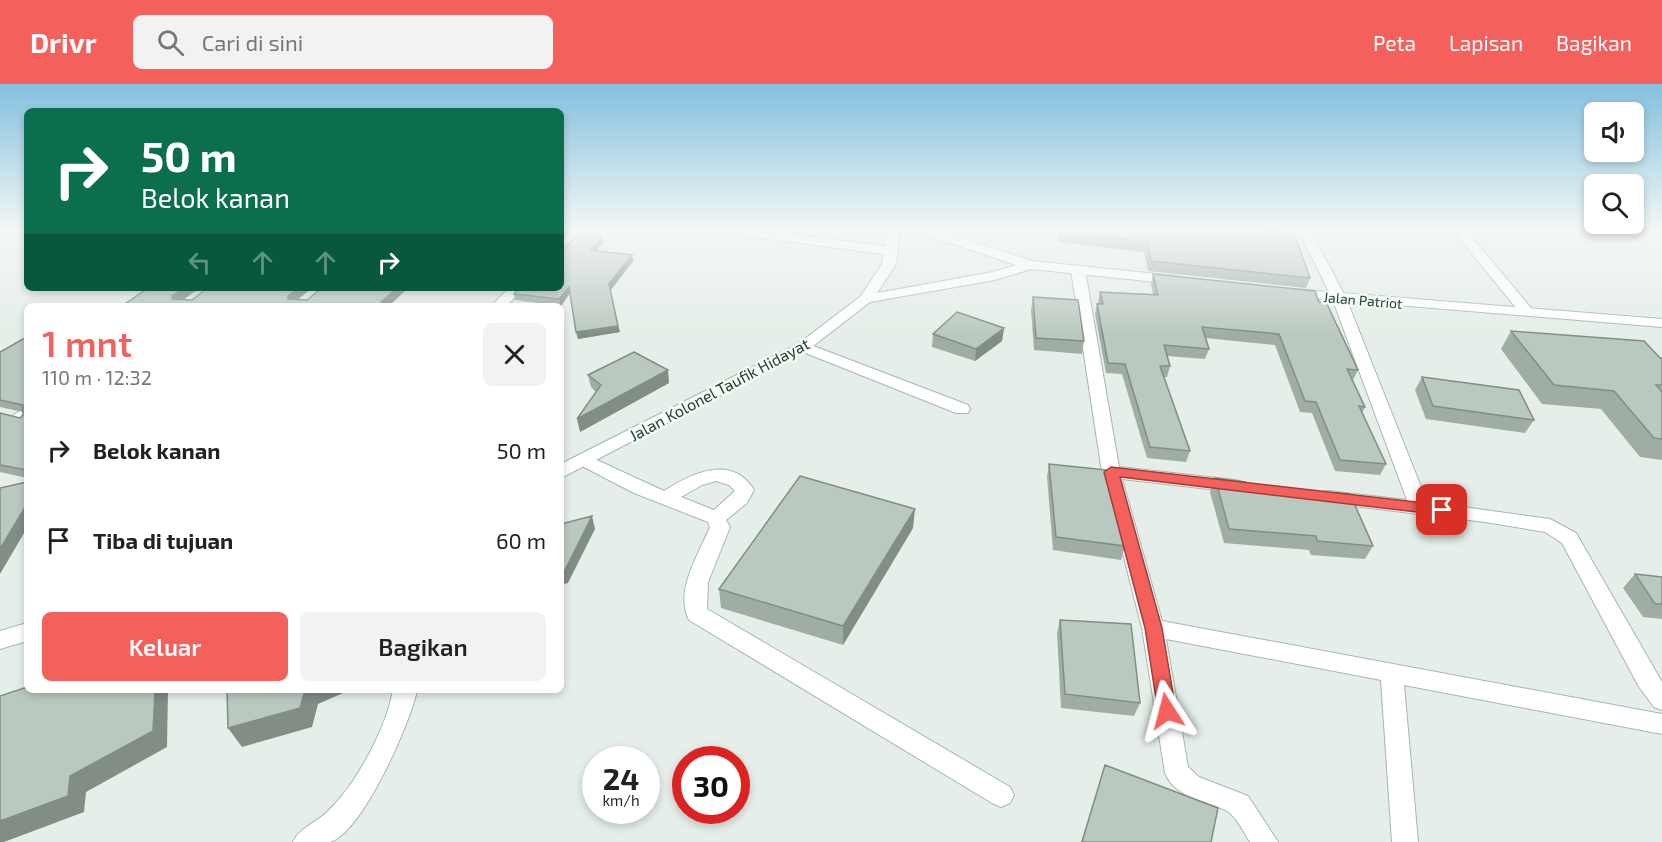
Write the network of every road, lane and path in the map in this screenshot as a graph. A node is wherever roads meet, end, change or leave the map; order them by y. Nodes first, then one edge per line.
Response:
1 (890, 264) edge
2 (1322, 264) edge
3 (1487, 264) edge
4 (1030, 265) joint
5 (1078, 270) junction
6 (1189, 281) edge
7 (510, 291) edge
8 (1281, 292) edge
9 (1339, 298) junction
10 (866, 299) junction
11 (500, 303) edge
12 (1526, 311) junction
13 (1662, 323) edge
14 (803, 347) junction
15 (962, 409) dead end
16 (586, 460) junction
17 (564, 471) edge
18 (1111, 472) junction
19 (1254, 489) edge
20 (1313, 495) edge
21 (667, 498) junction
22 (1420, 508) junction
23 (716, 518) junction
24 (1153, 628) junction
25 (24, 633) edge
26 (0, 640) edge
27 (1392, 674) junction
28 (1654, 681) edge
29 (404, 693) edge
30 (1662, 699) edge
31 (1662, 724) edge
32 (1001, 795) dead end
33 (306, 842) edge
34 (1265, 842) edge
35 (1405, 842) edge

1 - 10 street, Jalan Kolonel Taufik Hidayat
2 - 9 street
3 - 12 street
4 - 5 street
4 - 10 street
5 - 6 street
5 - 18 street
7 - 11 street
8 - 9 street, Jalan Patriot
9 - 12 street, Jalan Patriot
9 - 22 street
10 - 14 street, Jalan Kolonel Taufik Hidayat
12 - 13 street, Jalan Patriot
14 - 15 street
14 - 16 street, Jalan Kolonel Taufik Hidayat
16 - 17 street, Jalan Kolonel Taufik Hidayat
16 - 21 street
18 - 19 street
18 - 24 street
20 - 22 street
21 - 23 street
21 - 23 street
22 - 28 street
23 - 32 street
24 - 27 street
24 - 34 street
25 - 26 street
27 - 31 street
27 - 35 street
28 - 30 street
29 - 33 street

